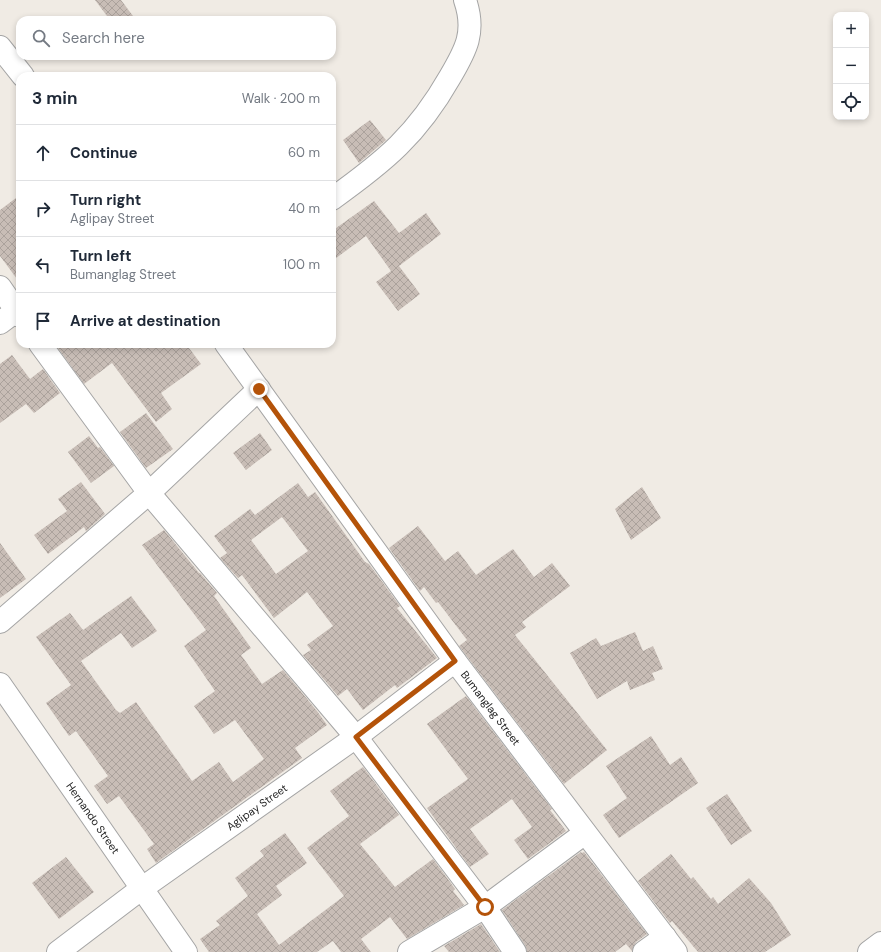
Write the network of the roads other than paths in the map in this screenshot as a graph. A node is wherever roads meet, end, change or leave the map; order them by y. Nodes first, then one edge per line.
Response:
1 (465, 0) edge
2 (0, 47) edge
3 (20, 72) edge
4 (336, 196) edge
5 (0, 287) edge
6 (14, 315) edge
7 (43, 348) edge
8 (229, 348) edge
9 (259, 389) junction
10 (149, 493) junction
11 (0, 622) edge
12 (455, 661) junction
13 (0, 684) edge
14 (356, 737) junction
15 (585, 833) junction
16 (141, 889) junction
17 (485, 907) junction
18 (881, 943) edge
19 (671, 945) edge
20 (58, 952) edge
21 (186, 952) edge
22 (409, 952) edge
23 (515, 952) edge
24 (644, 952) edge
25 (869, 952) edge

1 - 4 street
2 - 3 street
5 - 6 street
7 - 10 street
8 - 9 street, Bumanglag Street
9 - 10 street
9 - 12 street, Bumanglag Street
10 - 11 street
10 - 14 street
12 - 14 street, Aglipay Street
12 - 15 street, Bumanglag Street
13 - 16 street, Hernando Street
14 - 16 street, Aglipay Street
14 - 17 street
15 - 17 street
15 - 19 street, Bumanglag Street
16 - 20 street, Aglipay Street
16 - 21 street, Hernando Street
17 - 22 street
17 - 23 street
18 - 25 street
19 - 24 street

